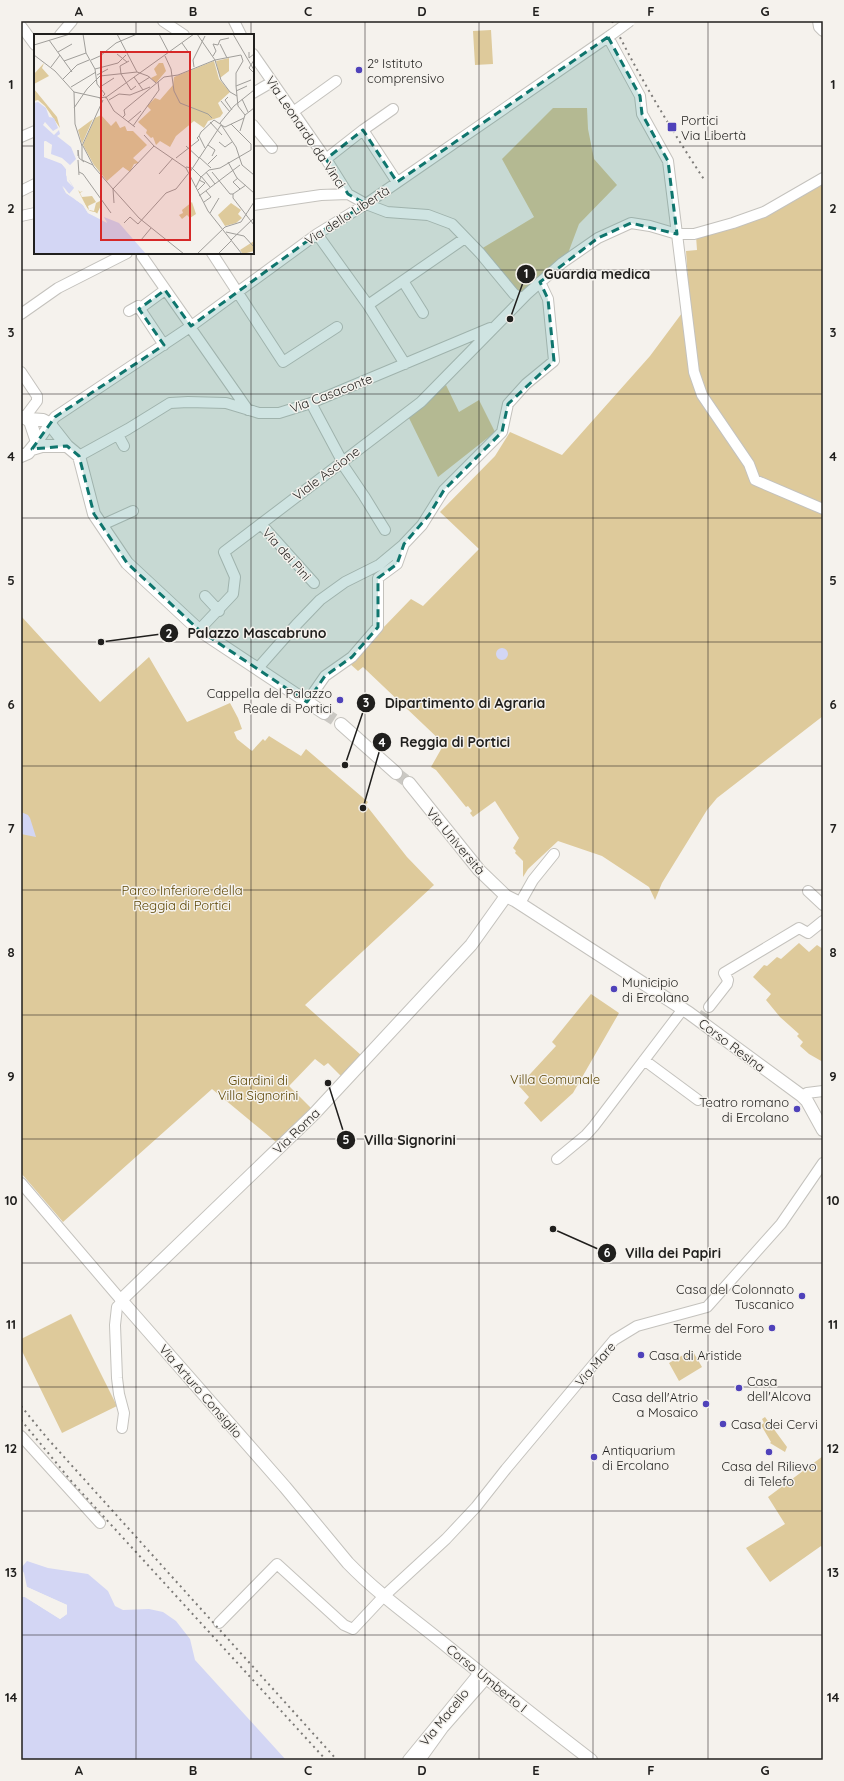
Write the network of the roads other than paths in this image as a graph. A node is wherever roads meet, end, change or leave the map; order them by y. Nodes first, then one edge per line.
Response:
1 (72, 21) edge
2 (163, 21) edge
3 (234, 21) edge
4 (630, 21) edge
5 (818, 21) edge
6 (21, 26) edge
7 (823, 31) edge
8 (61, 34) edge
9 (182, 34) edge
10 (239, 34) edge
11 (610, 36) junction
12 (34, 44) edge
13 (254, 55) edge
14 (336, 81) dead end
15 (272, 82) junction
16 (254, 93) edge
17 (393, 109) dead end
18 (293, 112) junction
19 (254, 126) edge
20 (363, 130) junction
21 (34, 131) edge
22 (21, 137) edge
23 (272, 148) dead end
24 (326, 159) junction
25 (823, 178) edge
26 (397, 182) junction
27 (34, 184) edge
28 (21, 191) edge
29 (348, 194) junction
30 (366, 204) junction
31 (254, 205) edge
32 (34, 213) edge
33 (21, 216) edge
34 (317, 234) junction
35 (677, 234) junction
36 (465, 238) junction
37 (125, 254) edge
38 (213, 254) edge
39 (142, 256) dead end
40 (403, 281) junction
41 (540, 282) junction
42 (165, 290) junction
43 (238, 292) junction
44 (522, 298) junction
45 (368, 305) junction
46 (423, 313) dead end
47 (21, 314) edge
48 (494, 326) junction
49 (190, 327) junction
50 (337, 327) dead end
51 (164, 345) junction
52 (404, 364) junction
53 (21, 372) edge
54 (311, 403) junction
55 (248, 410) junction
56 (25, 418) edge
57 (50, 423) junction
58 (118, 435) junction
59 (67, 446) junction
60 (124, 446) dead end
61 (27, 453) edge
62 (79, 456) junction
63 (342, 462) junction
64 (823, 509) edge
65 (133, 511) dead end
66 (261, 524) junction
67 (102, 525) junction
68 (384, 530) dead end
69 (404, 544) junction
70 (314, 583) dead end
71 (204, 596) dead end
72 (219, 611) junction
73 (200, 630) junction
74 (258, 668) junction
75 (307, 702) junction
76 (324, 713) tunnel mouth
77 (341, 724) tunnel mouth
78 (396, 773) tunnel mouth
79 (409, 783) tunnel mouth
80 (554, 854) dead end
81 (808, 891) dead end
82 (506, 896) junction
83 (520, 903) junction
84 (823, 905) edge
85 (823, 921) edge
86 (709, 1007) tunnel mouth
87 (682, 1008) junction
88 (644, 1060) junction
89 (823, 1091) edge
90 (802, 1096) junction
91 (698, 1100) dead end
92 (823, 1130) edge
93 (557, 1159) dead end
94 (823, 1163) edge
95 (21, 1183) edge
96 (122, 1301) junction
97 (122, 1428) dead end
98 (21, 1436) edge
99 (100, 1523) dead end
100 (383, 1597) junction
101 (219, 1623) dead end
102 (482, 1676) junction
103 (408, 1760) edge
104 (420, 1760) edge
105 (590, 1760) edge

1 - 8 street
2 - 9 street
3 - 10 street
4 - 11 street, Via della Libertà, bridge
5 - 7 street
6 - 12 street
11 - 26 street, Via della Libertà
11 - 35 street
13 - 15 street, Via Leonardo da Vinci
14 - 18 street
15 - 16 street
15 - 18 street, Via Leonardo da Vinci
17 - 20 street
18 - 24 street, Via Leonardo da Vinci
19 - 23 street
20 - 24 street
20 - 26 street
21 - 22 street
24 - 29 street, Via Leonardo da Vinci
25 - 35 street, Viale Ascione
26 - 30 street, Via della Libertà
27 - 28 street
29 - 30 street, Via Leonardo da Vinci
29 - 31 street
30 - 34 street, Via della Libertà
30 - 36 street, Via Leonardo da Vinci
32 - 33 street
34 - 43 street, Via della Libertà
34 - 45 street
35 - 41 street, Viale Ascione
35 - 64 street
36 - 40 street
36 - 44 street, Via Leonardo da Vinci
37 - 47 street
38 - 43 street
39 - 42 street
40 - 45 street
40 - 46 street
41 - 44 street, Viale Ascione
41 - 69 street
42 - 49 street
42 - 51 street
43 - 49 street, Via della Libertà
43 - 50 street
44 - 48 street, Viale Ascione
45 - 52 street
48 - 52 street, Via Casaconte
48 - 63 street, Viale Ascione
49 - 51 street, Via della Libertà
49 - 55 street
51 - 57 street, Via della Libertà
52 - 54 street, Via Casaconte
53 - 56 street
54 - 55 street, Via Casaconte
54 - 63 street
55 - 58 street, Via Casaconte
56 - 57 main road
56 - 61 main road
57 - 59 main road
57 - 61 street, Via della Libertà
58 - 60 street
58 - 62 street, Via Casaconte
59 - 61 main road
59 - 62 main road
62 - 67 main road
63 - 66 street, Viale Ascione
63 - 68 street
65 - 67 street
66 - 70 street, Via dei Pini
66 - 72 street, Viale Ascione
67 - 73 main road
69 - 74 street
69 - 75 street
71 - 72 street
72 - 73 street, Viale Ascione
73 - 74 main road
74 - 75 main road
75 - 76 main road
77 - 78 main road
79 - 82 main road, Via Università
80 - 83 street
81 - 84 street
82 - 83 main road, Corso Resina
82 - 96 main road, Via Roma
83 - 87 main road, Corso Resina
85 - 86 street
87 - 88 street
87 - 90 main road, Corso Resina
88 - 91 street
88 - 93 street
89 - 90 street
90 - 92 main road, Corso Resina
94 - 100 street, Via Mare
95 - 96 street, Via Arturo Consiglio
96 - 97 street
96 - 100 main road, Via Arturo Consiglio
98 - 99 street
100 - 101 street, Via Mare
100 - 102 main road, Corso Umberto I
102 - 103 street, Via Macello
102 - 104 street
102 - 105 main road, Corso Umberto I

